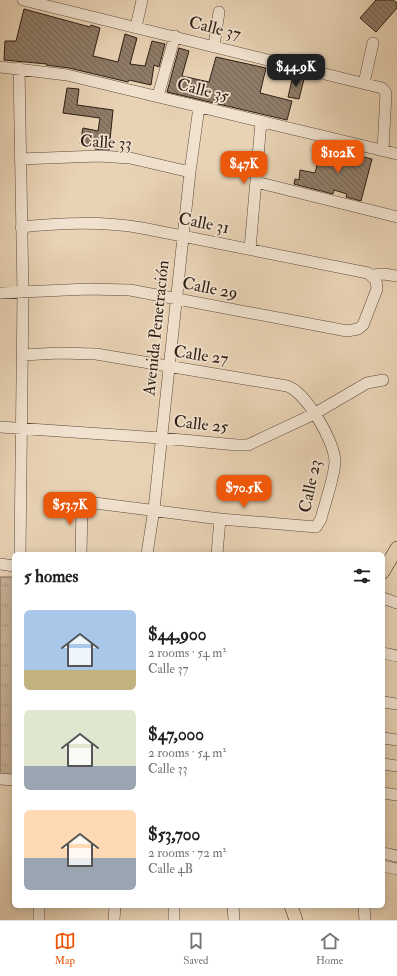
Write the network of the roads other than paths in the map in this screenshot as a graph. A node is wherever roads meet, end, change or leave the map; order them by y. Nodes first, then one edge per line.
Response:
1 (23, 0) edge
2 (142, 0) edge
3 (55, 4) edge
4 (219, 12) dead end
5 (136, 27) junction
6 (175, 36) junction
7 (373, 43) dead end
8 (214, 46) junction
9 (0, 67) edge
10 (19, 68) junction
11 (364, 83) junction
12 (158, 96) junction
13 (199, 107) junction
14 (261, 122) junction
15 (383, 150) junction
16 (397, 154) edge
17 (20, 158) junction
18 (190, 172) junction
19 (256, 182) junction
20 (397, 217) edge
21 (21, 227) junction
22 (183, 237) junction
23 (250, 250) junction
24 (397, 276) edge
25 (374, 278) junction
26 (23, 292) junction
27 (0, 293) edge
28 (176, 299) junction
29 (22, 355) junction
30 (169, 368) junction
31 (383, 380) dead end
32 (314, 414) junction
33 (0, 427) edge
34 (21, 428) junction
35 (161, 438) junction
36 (154, 509) junction
37 (220, 519) junction
38 (20, 552) edge
39 (82, 552) edge
40 (147, 552) edge
41 (217, 552) edge
42 (395, 555) edge
43 (0, 564) edge
44 (12, 566) edge
45 (385, 569) edge
46 (385, 599) edge
47 (397, 603) edge
48 (385, 653) edge
49 (397, 656) edge
50 (385, 702) edge
51 (397, 704) edge
52 (385, 738) edge
53 (397, 740) edge
54 (385, 764) edge
55 (397, 766) edge
56 (0, 779) edge
57 (12, 780) edge
58 (385, 794) edge
59 (397, 795) edge
60 (385, 853) edge
61 (397, 856) edge
62 (385, 866) edge
63 (397, 869) edge
64 (40, 908) edge
65 (115, 908) edge
66 (174, 908) edge
67 (233, 908) edge
68 (293, 908) edge
69 (364, 908) edge
70 (39, 920) edge
71 (114, 920) edge
72 (174, 920) edge
73 (234, 920) edge
74 (296, 920) edge
75 (365, 920) edge

1 - 3 street, Calle 37
2 - 5 street
3 - 5 street, Calle 37
4 - 8 street
5 - 6 street, Calle 37
6 - 8 street, Calle 37
6 - 12 street
7 - 11 street
8 - 11 street, Calle 37
9 - 10 street, Calle 35
10 - 12 street, Calle 35
10 - 17 street
11 - 15 street, Calle 37
12 - 13 street, Calle 35
13 - 14 street, Calle 35
13 - 18 street, Avenida Penetración
14 - 15 street, Calle 35
14 - 19 street
15 - 16 street, Calle 35
17 - 18 street, Calle 33
17 - 21 street
18 - 22 street, Avenida Penetración
19 - 20 street
19 - 23 street
21 - 22 street, Calle 31
21 - 26 street
22 - 23 street, Calle 31
22 - 28 street, Avenida Penetración
23 - 25 street, Calle 31
24 - 25 street, Calle 31
25 - 28 street, Calle 29
26 - 27 street, Calle 29
26 - 28 street, Calle 29
26 - 29 street
28 - 30 street, Avenida Penetración
29 - 30 street, Calle 27
29 - 34 street
30 - 32 street, Calle 27
30 - 35 street, Avenida Penetración
31 - 32 street, Calle 25
32 - 35 street, Calle 25
32 - 37 street, Calle 23
33 - 34 street, Calle 25
34 - 35 street, Calle 25
34 - 38 street
35 - 36 street, Avenida Penetración
36 - 37 street, Calle 23
36 - 39 street, Calle 23
36 - 40 street, Avenida Penetración
37 - 41 street
42 - 45 main road
43 - 44 street
46 - 47 street
48 - 49 street
50 - 51 street
52 - 53 street
54 - 55 street
56 - 57 street
58 - 59 street
60 - 61 street
62 - 63 street
64 - 70 street
65 - 71 street
66 - 72 street
67 - 73 street
68 - 74 main road
69 - 75 street

